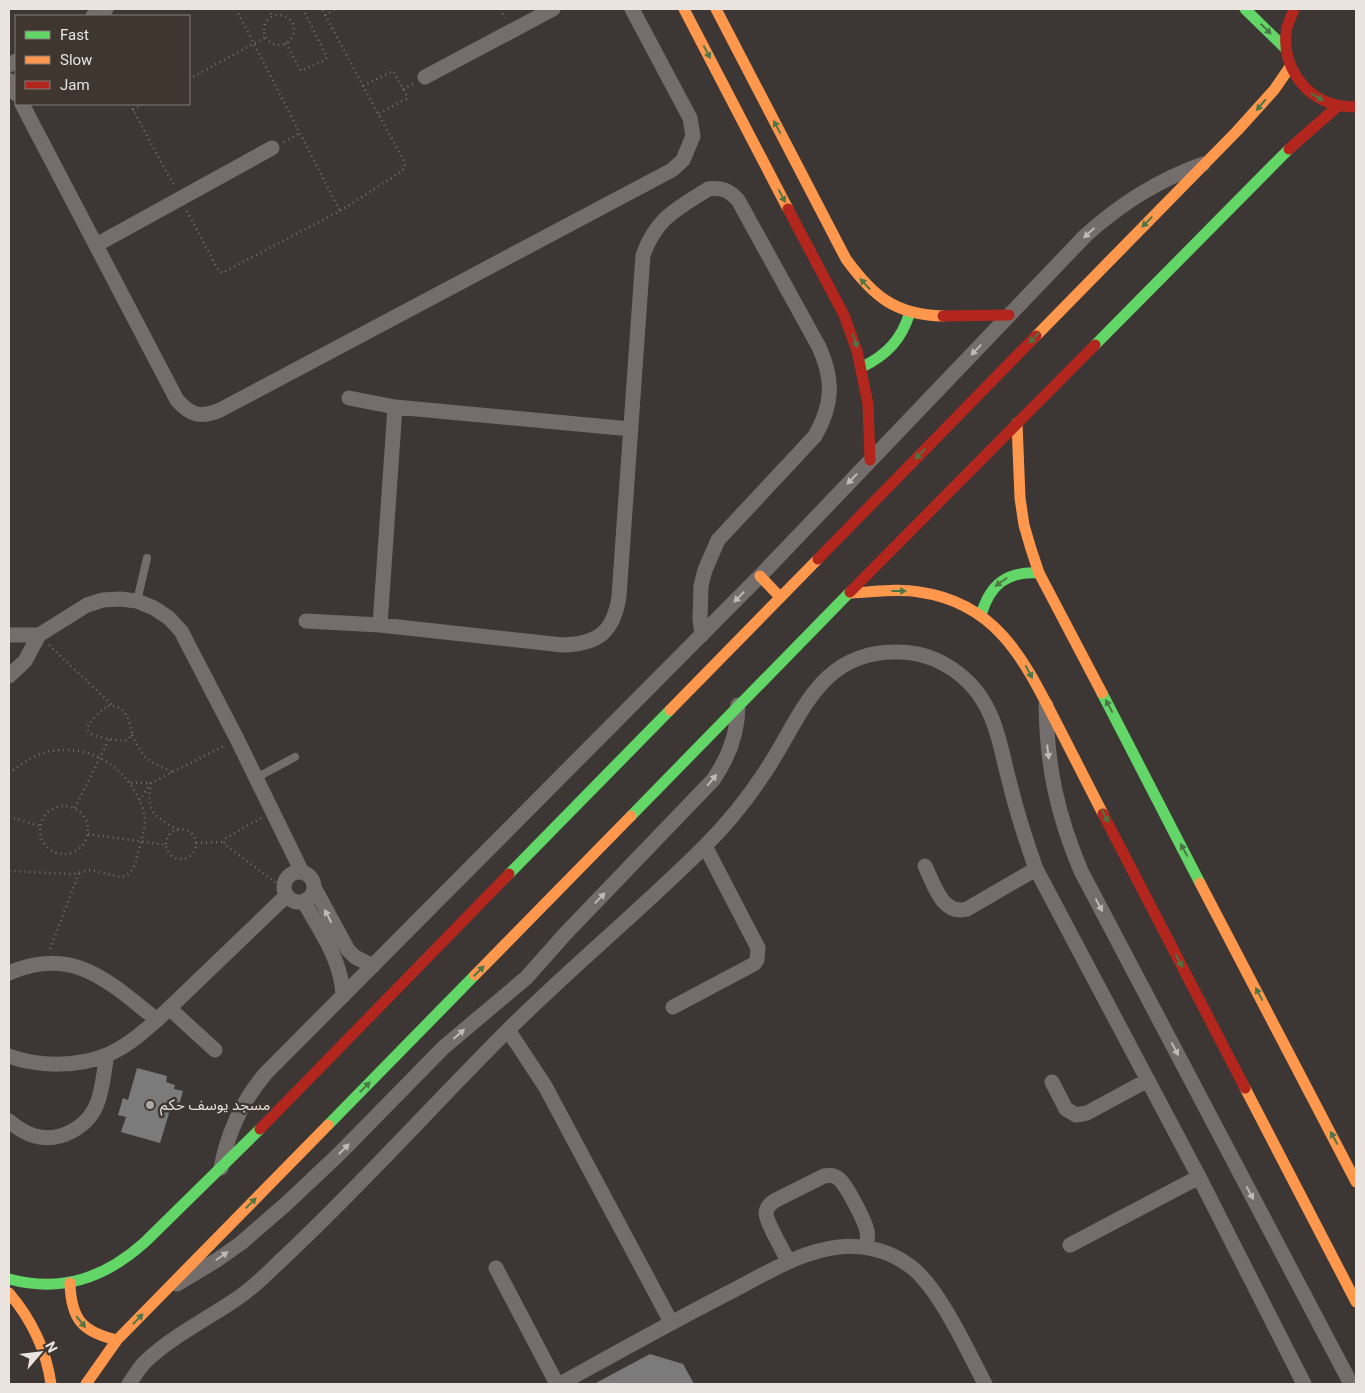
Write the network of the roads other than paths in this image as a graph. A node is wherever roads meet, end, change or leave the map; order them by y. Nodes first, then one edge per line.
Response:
1 (106, 9) edge
2 (553, 9) edge
3 (632, 9) edge
4 (684, 9) edge
5 (716, 9) edge
6 (1245, 9) edge
7 (1294, 9) edge
8 (95, 15) edge
9 (1286, 50) junction
10 (1290, 67) junction
11 (425, 77) dead end
12 (9, 80) edge
13 (15, 92) edge
14 (23, 105) edge
15 (1338, 106) junction
16 (1356, 106) edge
17 (272, 148) dead end
18 (1205, 163) junction
19 (96, 245) junction
20 (910, 312) junction
21 (1009, 315) junction
22 (862, 367) junction
23 (348, 398) dead end
24 (395, 407) junction
25 (1017, 422) junction
26 (630, 429) junction
27 (870, 460) junction
28 (146, 558) dead end
29 (1039, 573) junction
30 (760, 576) junction
31 (850, 593) junction
32 (780, 597) junction
33 (137, 601) junction
34 (981, 615) junction
35 (306, 620) dead end
36 (380, 626) junction
37 (9, 635) edge
38 (38, 635) junction
39 (702, 635) junction
40 (9, 676) edge
41 (1046, 703) junction
42 (738, 705) junction
43 (295, 758) dead end
44 (256, 778) junction
45 (705, 846) junction
46 (925, 866) dead end
47 (1036, 868) junction
48 (302, 872) junction
49 (315, 889) junction
50 (285, 892) junction
51 (304, 902) junction
52 (372, 966) junction
53 (9, 973) edge
54 (343, 996) junction
55 (673, 1007) dead end
56 (169, 1008) junction
57 (157, 1020) junction
58 (508, 1030) junction
59 (215, 1050) dead end
60 (107, 1055) junction
61 (9, 1056) edge
62 (1148, 1080) junction
63 (1052, 1082) dead end
64 (9, 1121) edge
65 (221, 1168) junction
66 (1199, 1178) junction
67 (1356, 1182) edge
68 (1070, 1245) dead end
69 (867, 1247) junction
70 (788, 1261) junction
71 (496, 1268) dead end
72 (9, 1280) edge
73 (70, 1283) junction
74 (166, 1290) junction
75 (9, 1293) edge
76 (1356, 1302) edge
77 (671, 1322) junction
78 (117, 1340) junction
79 (51, 1384) edge
80 (86, 1384) edge
81 (129, 1384) edge
82 (559, 1384) edge
83 (985, 1384) edge
84 (1304, 1384) edge
85 (1351, 1384) edge

1 - 8 street
2 - 11 street
3 - 19 street
4 -> 22 street
20 -> 5 street
6 -> 9 street
7 - 9 street
9 - 10 street
10 -> 15 street
10 -> 18 street
12 - 13 street
14 - 19 street
15 - 16 street
15 - 25 street
17 - 19 street
18 -> 21 street
18 -> 32 street
20 - 21 street
20 - 22 street
21 -> 27 street
22 - 27 street
23 - 24 street
24 - 26 street
24 - 36 street
25 - 29 street
25 - 31 street
26 - 36 street
26 - 39 street
27 -> 30 street
28 - 33 lane
29 -> 34 street
67 -> 29 street
30 - 32 street
30 -> 39 street
31 -> 34 street
31 - 42 street
32 - 65 street
33 - 38 street
33 - 44 street
34 -> 41 street
35 - 36 street
37 - 38 street
38 - 40 street
39 - 52 street
41 -> 76 street
41 -> 85 street
74 -> 42 street
74 -> 42 street
43 - 44 lane
44 - 48 street
45 - 47 street
45 - 55 street
45 - 58 street
46 - 47 street
47 - 62 street
48 - 49 street
48 - 50 street
49 - 51 street
52 -> 49 street
50 - 51 street
50 - 56 street
51 - 54 street
52 - 54 street
53 - 57 street
54 - 65 street
56 - 57 street
56 - 59 street
57 - 60 street
58 - 77 street
58 - 81 street
60 - 61 street
60 - 64 street
62 - 63 street
62 - 66 street
65 - 73 street
66 - 68 street
66 - 84 street
69 - 70 street
69 - 70 street
69 - 83 street
70 - 77 street
71 - 82 street
72 - 73 street
73 -> 78 street
78 -> 74 street
75 - 79 street
77 - 82 street
78 - 80 street

